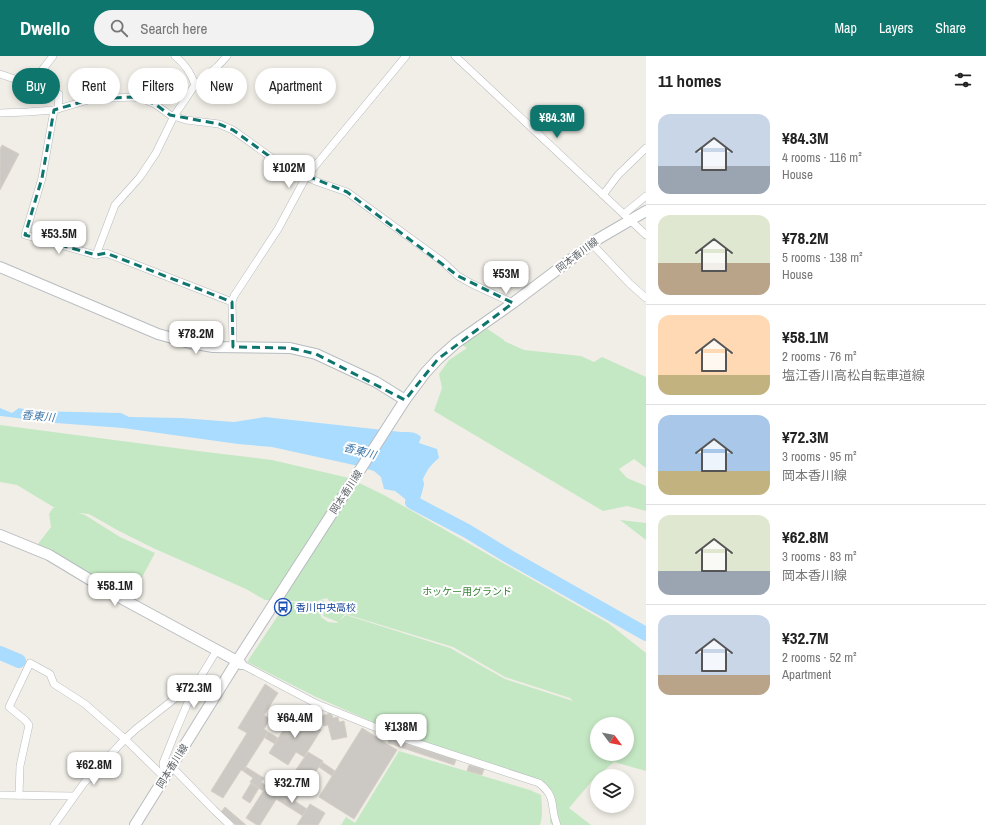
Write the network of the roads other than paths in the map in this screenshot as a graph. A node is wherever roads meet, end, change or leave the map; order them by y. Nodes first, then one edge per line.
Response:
1 (53, 56) edge
2 (175, 56) edge
3 (227, 56) edge
4 (406, 56) edge
5 (455, 56) edge
6 (44, 68) edge
7 (0, 74) edge
8 (12, 78) edge
9 (195, 85) junction
10 (57, 104) edge
11 (56, 109) junction
12 (0, 113) edge
13 (174, 116) junction
14 (646, 148) edge
15 (306, 177) junction
16 (603, 195) junction
17 (646, 196) edge
18 (646, 211) edge
19 (627, 217) junction
20 (646, 235) edge
21 (592, 244) junction
22 (96, 256) junction
23 (0, 267) edge
24 (646, 298) edge
25 (232, 302) junction
26 (513, 303) junction
27 (233, 347) junction
28 (405, 400) junction
29 (0, 534) edge
30 (217, 650) junction
31 (239, 663) junction
32 (195, 686) junction
33 (125, 739) junction
34 (172, 767) junction
35 (165, 778) junction
36 (0, 795) edge
37 (18, 795) junction
38 (74, 796) junction
39 (54, 825) edge
40 (135, 825) edge
41 (230, 825) edge
42 (556, 825) edge

1 - 6 street
2 - 9 street
3 - 9 street
4 - 15 street
5 - 16 street
7 - 8 street
9 - 13 street
10 - 11 street
11 - 12 street
11 - 13 street
11 - 22 street
13 - 15 street
13 - 22 street
14 - 16 street
15 - 25 street
15 - 26 street
16 - 19 street
17 - 19 street
18 - 19 main road, 岡本香川線
19 - 20 street
19 - 21 main road, 岡本香川線
21 - 24 street
21 - 26 main road, 岡本香川線
22 - 25 street
23 - 27 main road
25 - 27 street
26 - 28 main road, 岡本香川線
27 - 28 main road
28 - 31 main road, 岡本香川線
29 - 30 main road
30 - 31 main road
30 - 32 street
31 - 34 main road, 岡本香川線
31 - 42 street
32 - 33 street
32 - 35 street
33 - 35 street
33 - 37 street
33 - 38 street
34 - 35 main road, 岡本香川線
34 - 41 street
35 - 40 main road, 岡本香川線
36 - 37 street
37 - 38 street
38 - 39 street

